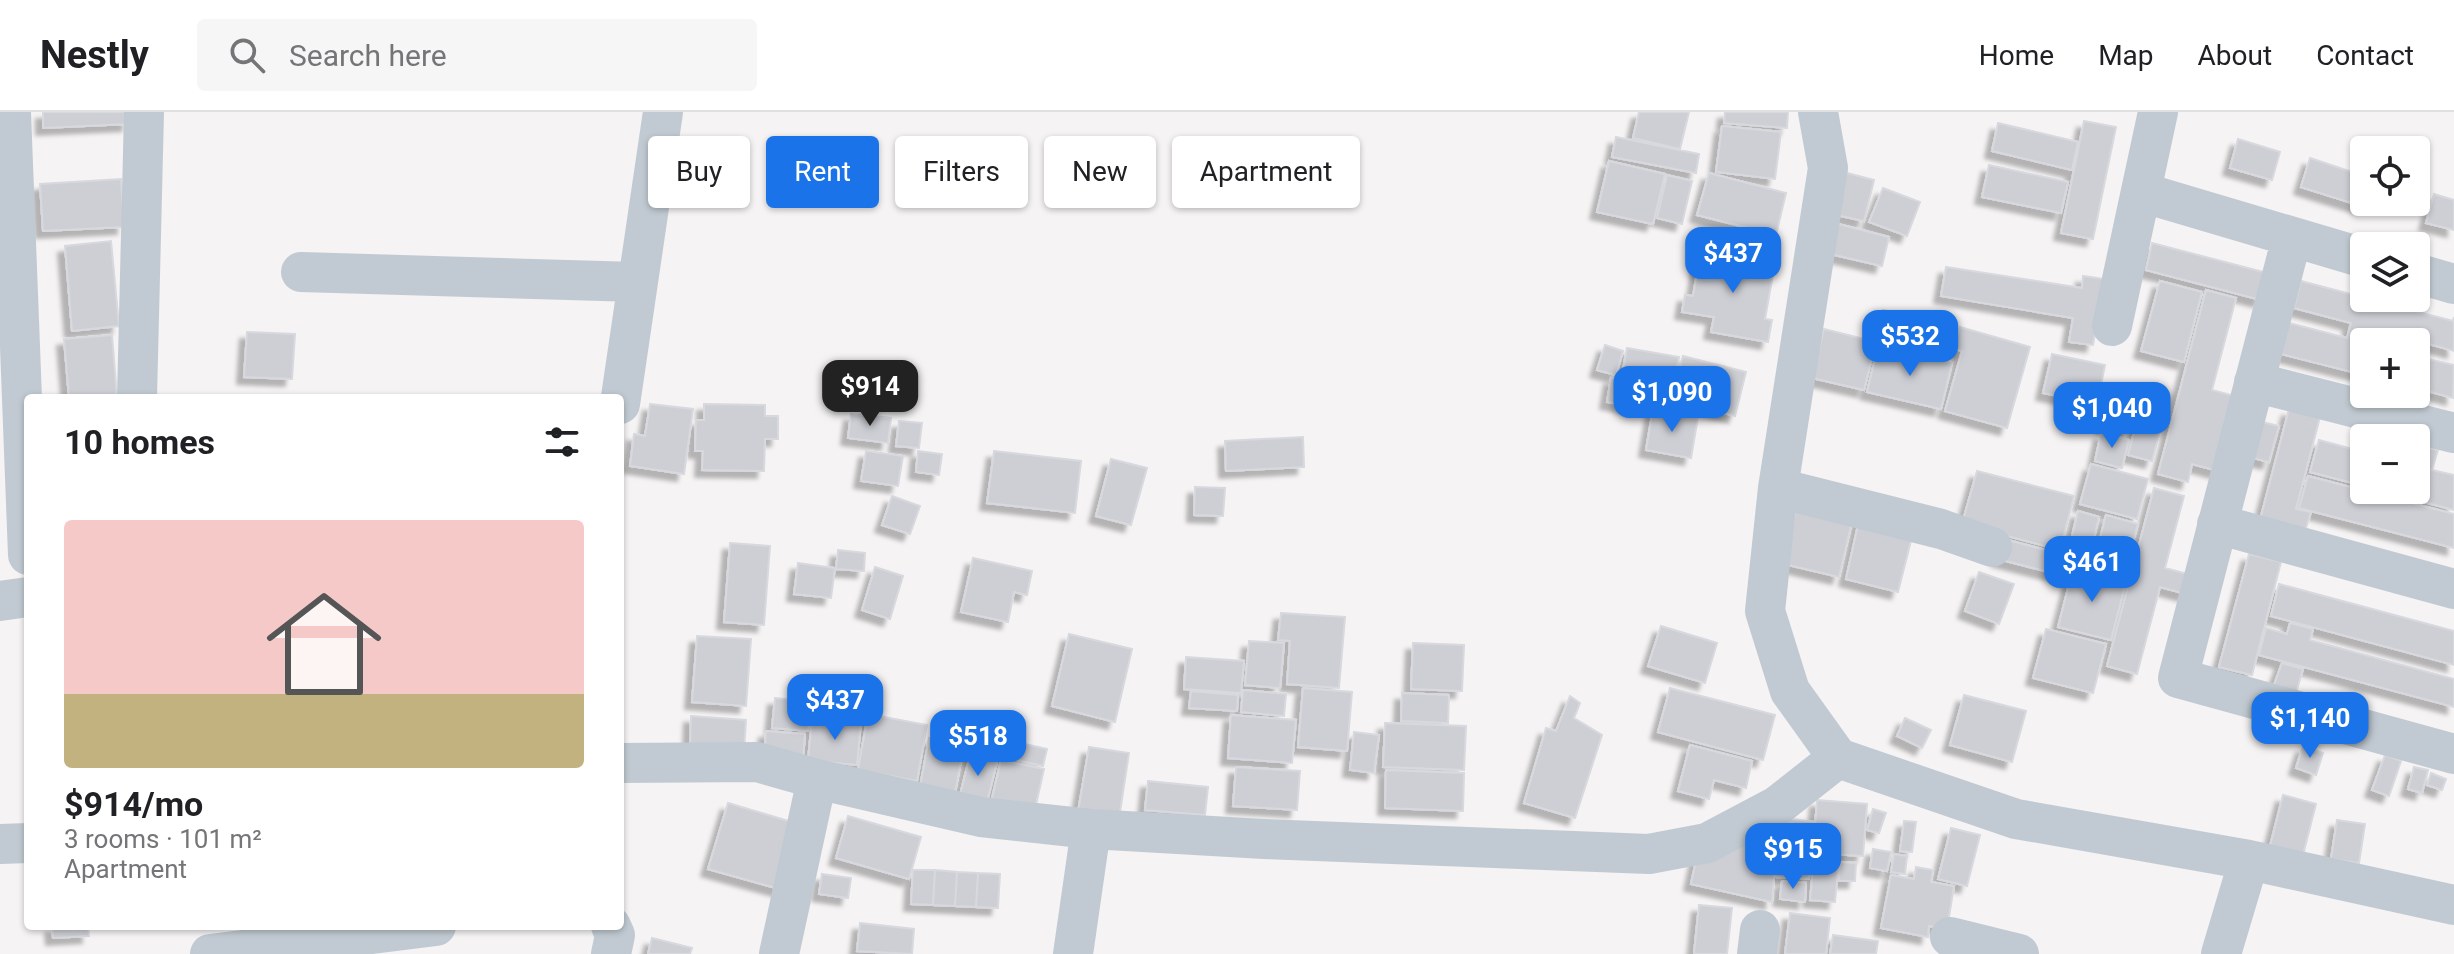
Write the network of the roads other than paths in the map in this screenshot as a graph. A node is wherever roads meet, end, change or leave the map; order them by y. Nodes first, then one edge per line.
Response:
1 (11, 112) edge
2 (144, 112) edge
3 (663, 112) edge
4 (1818, 112) edge
5 (2158, 112) edge
6 (2141, 192) junction
7 (2292, 237) junction
8 (2350, 254) edge
9 (301, 272) dead end
10 (2430, 277) edge
11 (636, 282) junction
12 (2454, 284) edge
13 (2112, 326) dead end
14 (2254, 382) junction
15 (137, 394) edge
16 (621, 394) edge
17 (2454, 433) edge
18 (24, 451) edge
19 (1778, 488) junction
20 (2217, 524) junction
21 (1992, 547) dead end
22 (2454, 589) edge
23 (24, 598) edge
24 (0, 601) edge
25 (2454, 754) edge
26 (1838, 758) junction
27 (624, 763) edge
28 (817, 779) junction
29 (1091, 829) junction
30 (24, 843) edge
31 (0, 844) edge
32 (2249, 860) junction
33 (2454, 905) edge
34 (404, 930) edge
35 (613, 930) edge
36 (1950, 937) dead end
37 (210, 954) edge
38 (611, 954) edge
39 (779, 954) edge
40 (1073, 954) edge
41 (2019, 954) edge
42 (2221, 954) edge

1 - 18 street
2 - 15 street
3 - 11 street
4 - 19 street
5 - 6 street
6 - 7 street
6 - 13 street
7 - 8 street
7 - 14 street
9 - 11 street
10 - 12 street
11 - 16 street
14 - 17 street
14 - 20 street
19 - 21 street
19 - 26 street
20 - 22 street
20 - 25 street
23 - 24 street
26 - 29 street
26 - 32 street
27 - 28 street
28 - 29 street
28 - 39 street
29 - 40 street
30 - 31 street
32 - 33 street
32 - 42 street
34 - 37 street
35 - 38 street
36 - 41 street

